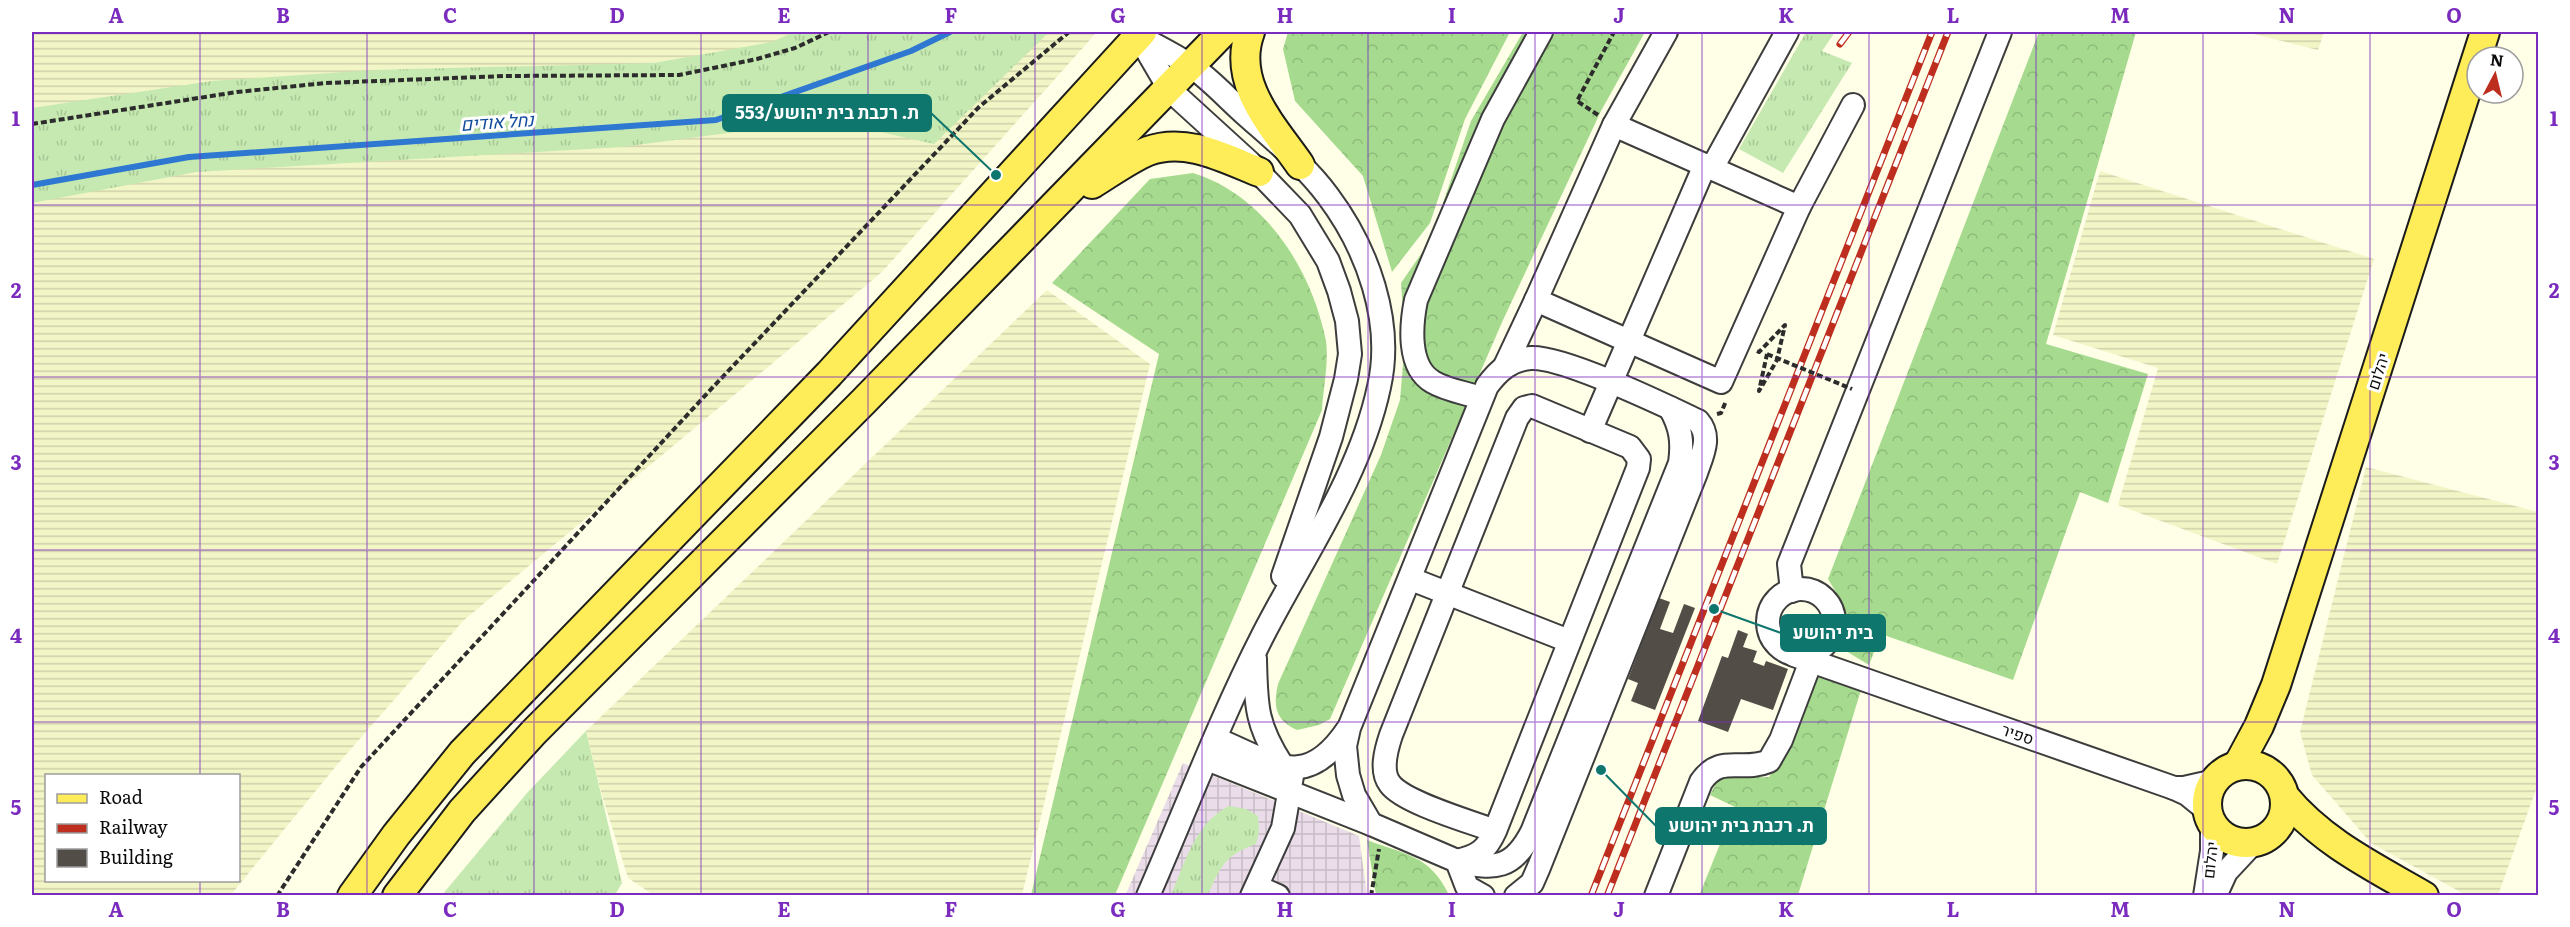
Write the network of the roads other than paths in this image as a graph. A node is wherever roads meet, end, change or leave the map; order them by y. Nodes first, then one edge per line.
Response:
1 (1223, 32) edge
2 (1251, 32) edge
3 (1541, 32) edge
4 (1666, 32) edge
5 (1786, 32) edge
6 (2000, 32) edge
7 (2485, 32) edge
8 (1140, 34) edge
9 (1192, 66) junction
10 (1170, 90) junction
11 (1853, 105) dead end
12 (1614, 124) junction
13 (1300, 165) junction
14 (1709, 167) junction
15 (1259, 172) junction
16 (1059, 203) junction
17 (1800, 207) junction
18 (1536, 300) junction
19 (1628, 340) junction
20 (1505, 366) junction
21 (1610, 383) junction
22 (1481, 398) junction
23 (1670, 408) junction
24 (1590, 431) junction
25 (1411, 579) junction
26 (1792, 591) junction
27 (1446, 593) junction
28 (1569, 641) junction
29 (1258, 645) junction
30 (1812, 651) junction
31 (2276, 685) junction
32 (1349, 728) junction
33 (1212, 749) junction
34 (1287, 767) junction
35 (2227, 773) junction
36 (2280, 787) junction
37 (2174, 788) junction
38 (1291, 791) junction
39 (2210, 818) junction
40 (1377, 826) junction
41 (1495, 831) junction
42 (2260, 840) junction
43 (2347, 852) junction
44 (1457, 861) junction
45 (1255, 891) edge
46 (352, 896) edge
47 (397, 896) edge
48 (1148, 896) edge
49 (1278, 896) edge
50 (1483, 896) edge
51 (1516, 896) edge
52 (1656, 896) edge
53 (2205, 896) edge
54 (2215, 896) edge
55 (2424, 896) edge

1 - 9 main road
2 - 13 main road
3 - 22 street
4 - 12 street
5 - 14 street
6 - 26 street
7 - 31 main road, יהלום
8 - 9 street
8 - 10 street
8 - 46 main road
9 - 10 main road
9 - 13 street
10 - 15 street
10 - 16 main road
11 - 17 street
12 - 14 street
12 - 18 street
13 - 29 street
14 - 17 street
14 - 19 street
15 - 16 main road
15 - 29 street
16 - 47 main road
17 - 19 street
18 - 19 street
18 - 20 street
19 - 21 street
20 - 21 street
20 - 22 street
21 - 23 street
21 - 24 street
22 - 25 street
23 - 44 street
23 - 51 street
24 - 27 street
24 - 28 street
25 - 27 street
25 - 32 street
26 - 30 street
26 - 30 street
27 - 28 street
27 - 41 street
28 - 41 street
29 - 33 street
29 - 34 street
30 - 37 street, ספיר
30 - 52 street
31 - 35 main road, יהלום
31 - 36 main road, יהלום
32 - 34 street
32 - 40 street
33 - 34 street
33 - 38 street
33 - 48 street
34 - 38 street
35 - 36 main road
35 - 37 street, ספיר
35 - 39 main road
36 - 42 main road
36 - 43 main road
37 - 39 street, ספיר
38 - 40 street
38 - 45 street
39 - 42 main road
39 - 53 street, יהלום
40 - 44 street
41 - 44 street
42 - 43 main road
42 - 54 street, יהלום
43 - 55 main road
44 - 50 street
45 - 49 street

